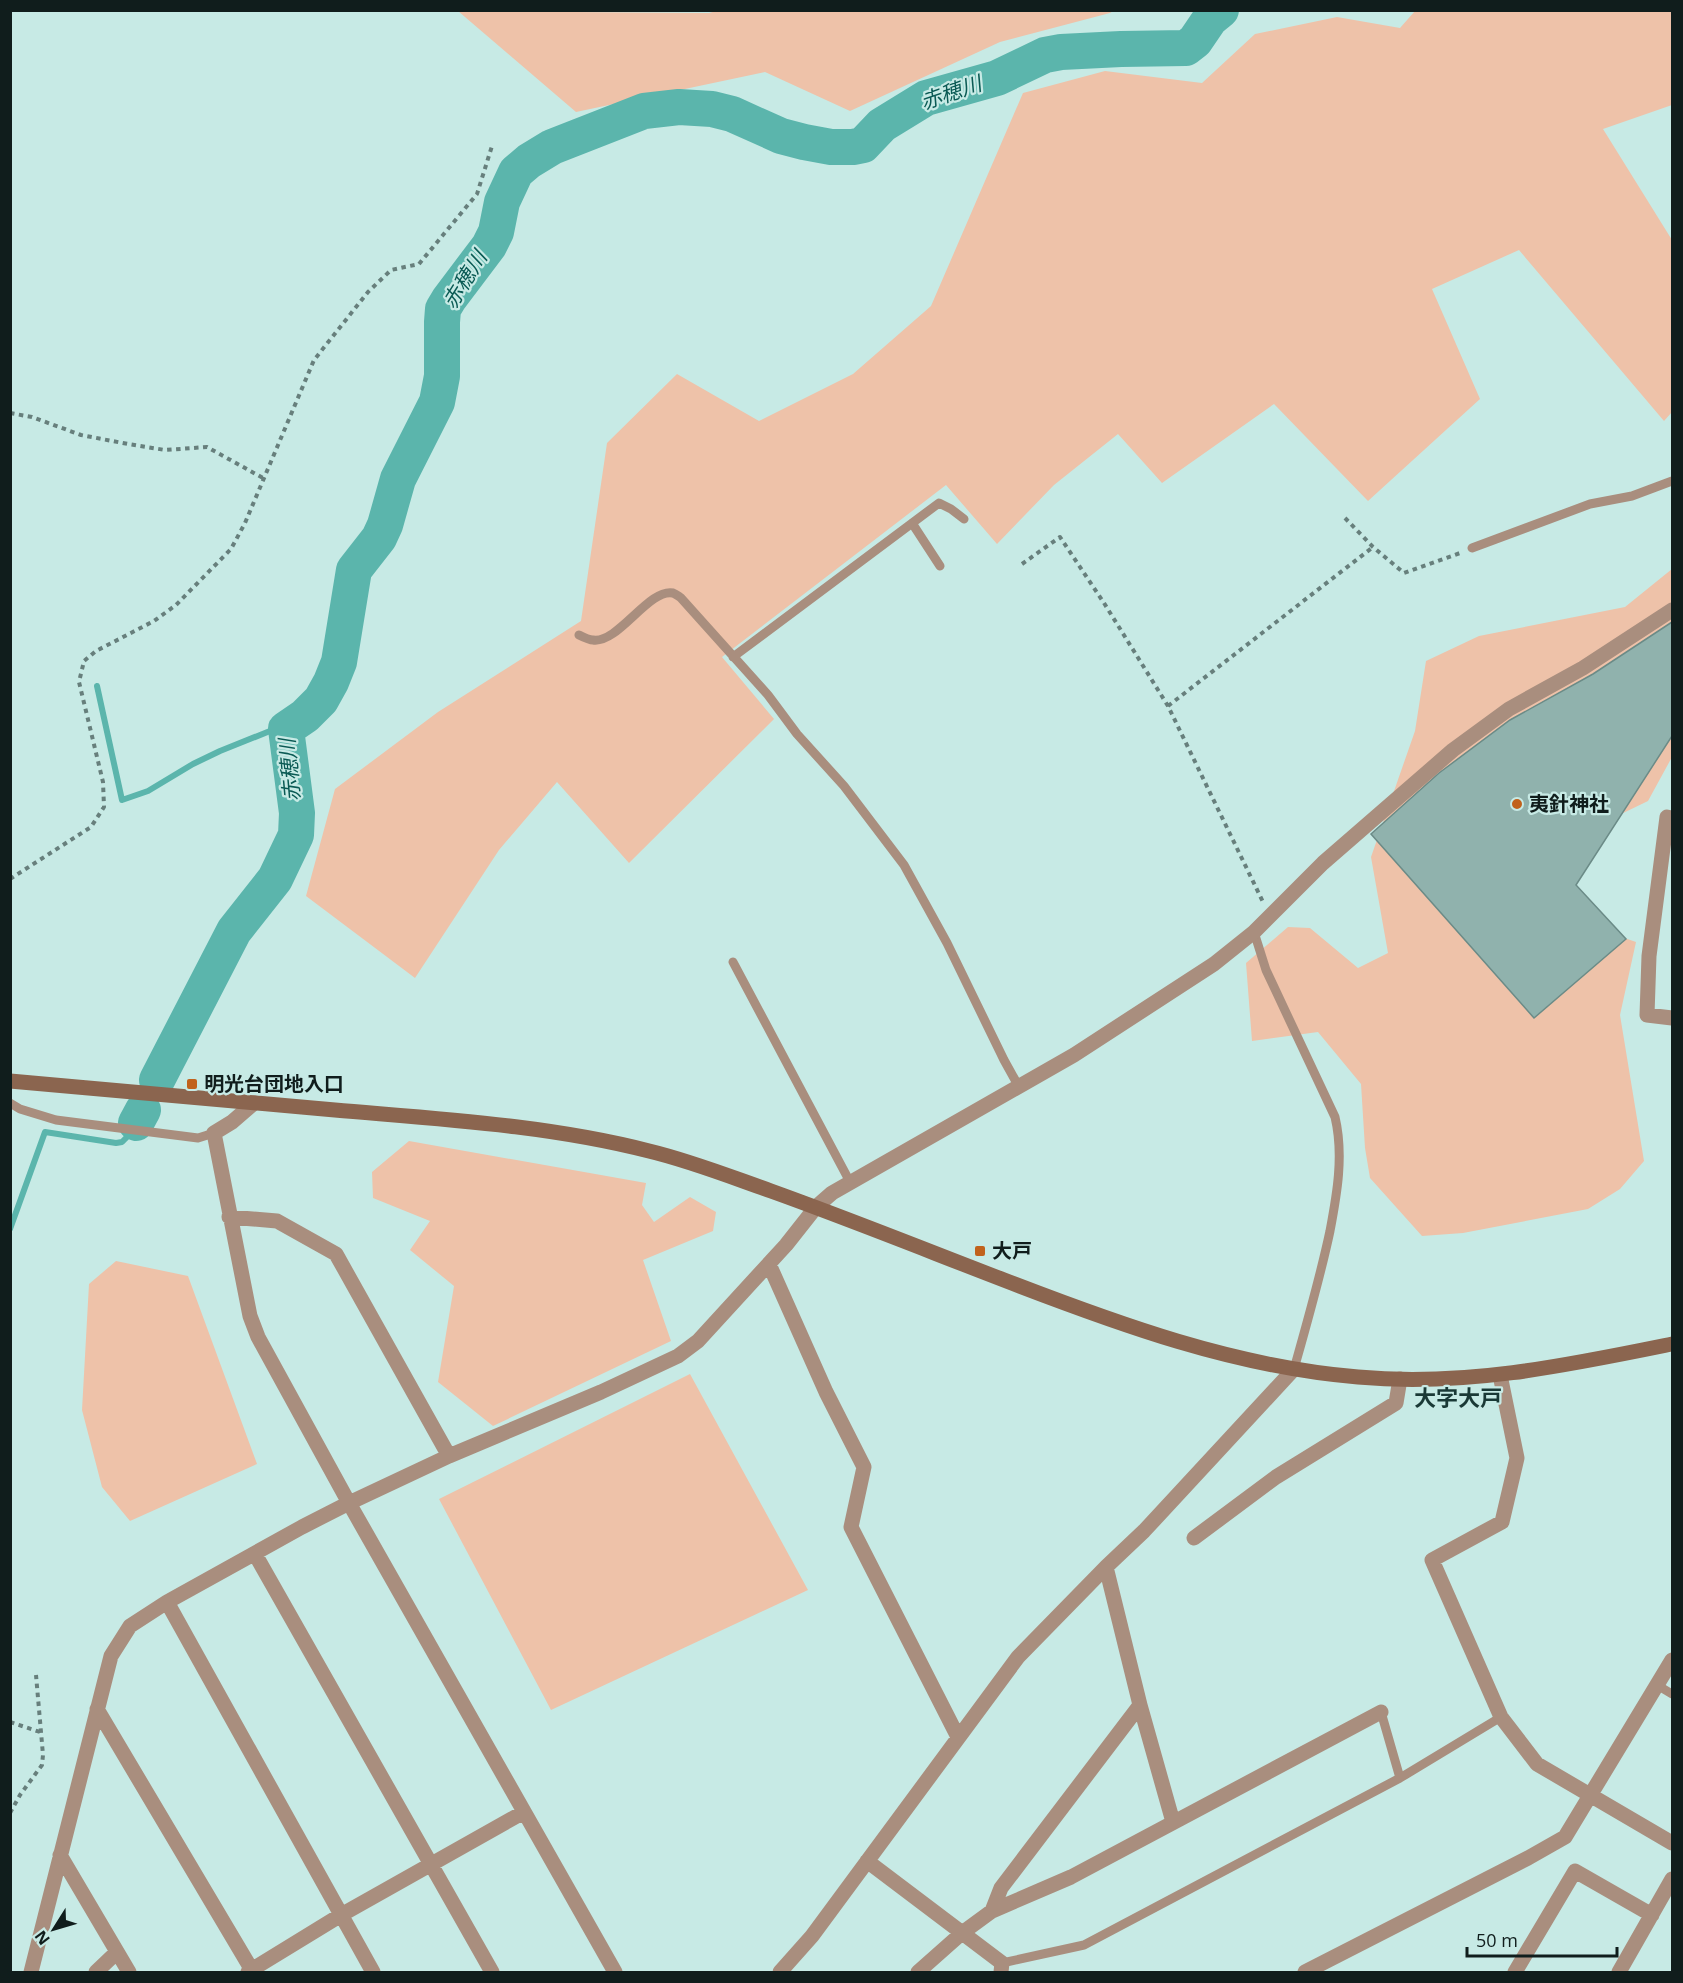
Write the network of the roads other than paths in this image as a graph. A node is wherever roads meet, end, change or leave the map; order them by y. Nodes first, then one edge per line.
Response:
1 (1672, 481) edge
2 (964, 519) dead end
3 (912, 523) junction
4 (1472, 548) road end
5 (940, 566) dead end
6 (1672, 610) edge
7 (579, 635) dead end
8 (733, 657) junction
9 (1672, 818) edge
10 (1254, 932) junction
11 (733, 962) dead end
12 (1672, 1018) edge
13 (10, 1081) edge
14 (1019, 1087) junction
15 (254, 1103) junction
16 (10, 1104) edge
17 (214, 1133) junction
18 (850, 1182) junction
19 (816, 1207) junction
20 (229, 1217) junction
21 (769, 1264) junction
22 (1672, 1344) edge
23 (1294, 1369) junction
24 (1500, 1375) junction
25 (1400, 1379) junction
26 (450, 1456) junction
27 (349, 1503) junction
28 (1194, 1538) dead end
29 (255, 1554) junction
30 (1106, 1567) junction
31 (167, 1602) junction
32 (1672, 1660) edge
33 (1657, 1685) junction
34 (1672, 1694) edge
35 (1140, 1705) junction
36 (97, 1709) junction
37 (1381, 1712) joint
38 (1501, 1717) junction
39 (958, 1737) junction
40 (1400, 1778) junction
41 (1590, 1795) junction
42 (524, 1812) junction
43 (1173, 1822) junction
44 (1672, 1843) edge
45 (60, 1855) junction
46 (867, 1861) junction
47 (430, 1864) junction
48 (1672, 1879) edge
49 (992, 1911) junction
50 (341, 1915) junction
51 (1652, 1915) junction
52 (962, 1933) junction
53 (117, 1952) junction
54 (1001, 1968) edge
55 (251, 1971) edge
56 (31, 1972) edge
57 (96, 1972) edge
58 (129, 1972) edge
59 (374, 1972) edge
60 (492, 1972) edge
61 (615, 1972) edge
62 (780, 1972) edge
63 (918, 1972) edge
64 (1305, 1972) edge
65 (1515, 1972) edge
66 (1619, 1972) edge

1 - 4 lane
2 - 3 lane
3 - 5 lane
3 - 8 lane
6 - 10 street
7 - 8 lane
8 - 14 lane
9 - 12 street
10 - 14 street
10 - 23 lane
11 - 18 lane
13 - 15 street
14 - 18 street
15 - 17 street
15 - 19 street
16 - 17 lane
17 - 20 street
18 - 19 street
19 - 21 street
19 - 23 street
20 - 26 street
20 - 27 street
21 - 26 street
21 - 39 street
22 - 24 street
23 - 25 street
23 - 30 street
24 - 25 street
24 - 38 street
25 - 28 street
26 - 27 street
27 - 29 street
27 - 42 street
29 - 31 street
29 - 47 street
30 - 35 street
30 - 39 street
31 - 36 street
31 - 50 street
32 - 33 street
33 - 34 lane
33 - 41 street
35 - 43 street
35 - 49 street
36 - 45 street
36 - 55 street
37 - 40 lane
37 - 43 street
38 - 40 lane
38 - 41 street
39 - 46 street
40 - 54 lane
41 - 44 street
41 - 64 street
42 - 47 street
42 - 61 street
43 - 49 street
45 - 53 street
45 - 56 street
46 - 52 street
46 - 62 street
47 - 50 street
47 - 60 street
48 - 51 street
49 - 52 street
50 - 55 street
50 - 59 street
51 - 65 street
51 - 66 street
52 - 54 street
52 - 63 street
53 - 57 street
53 - 58 street

